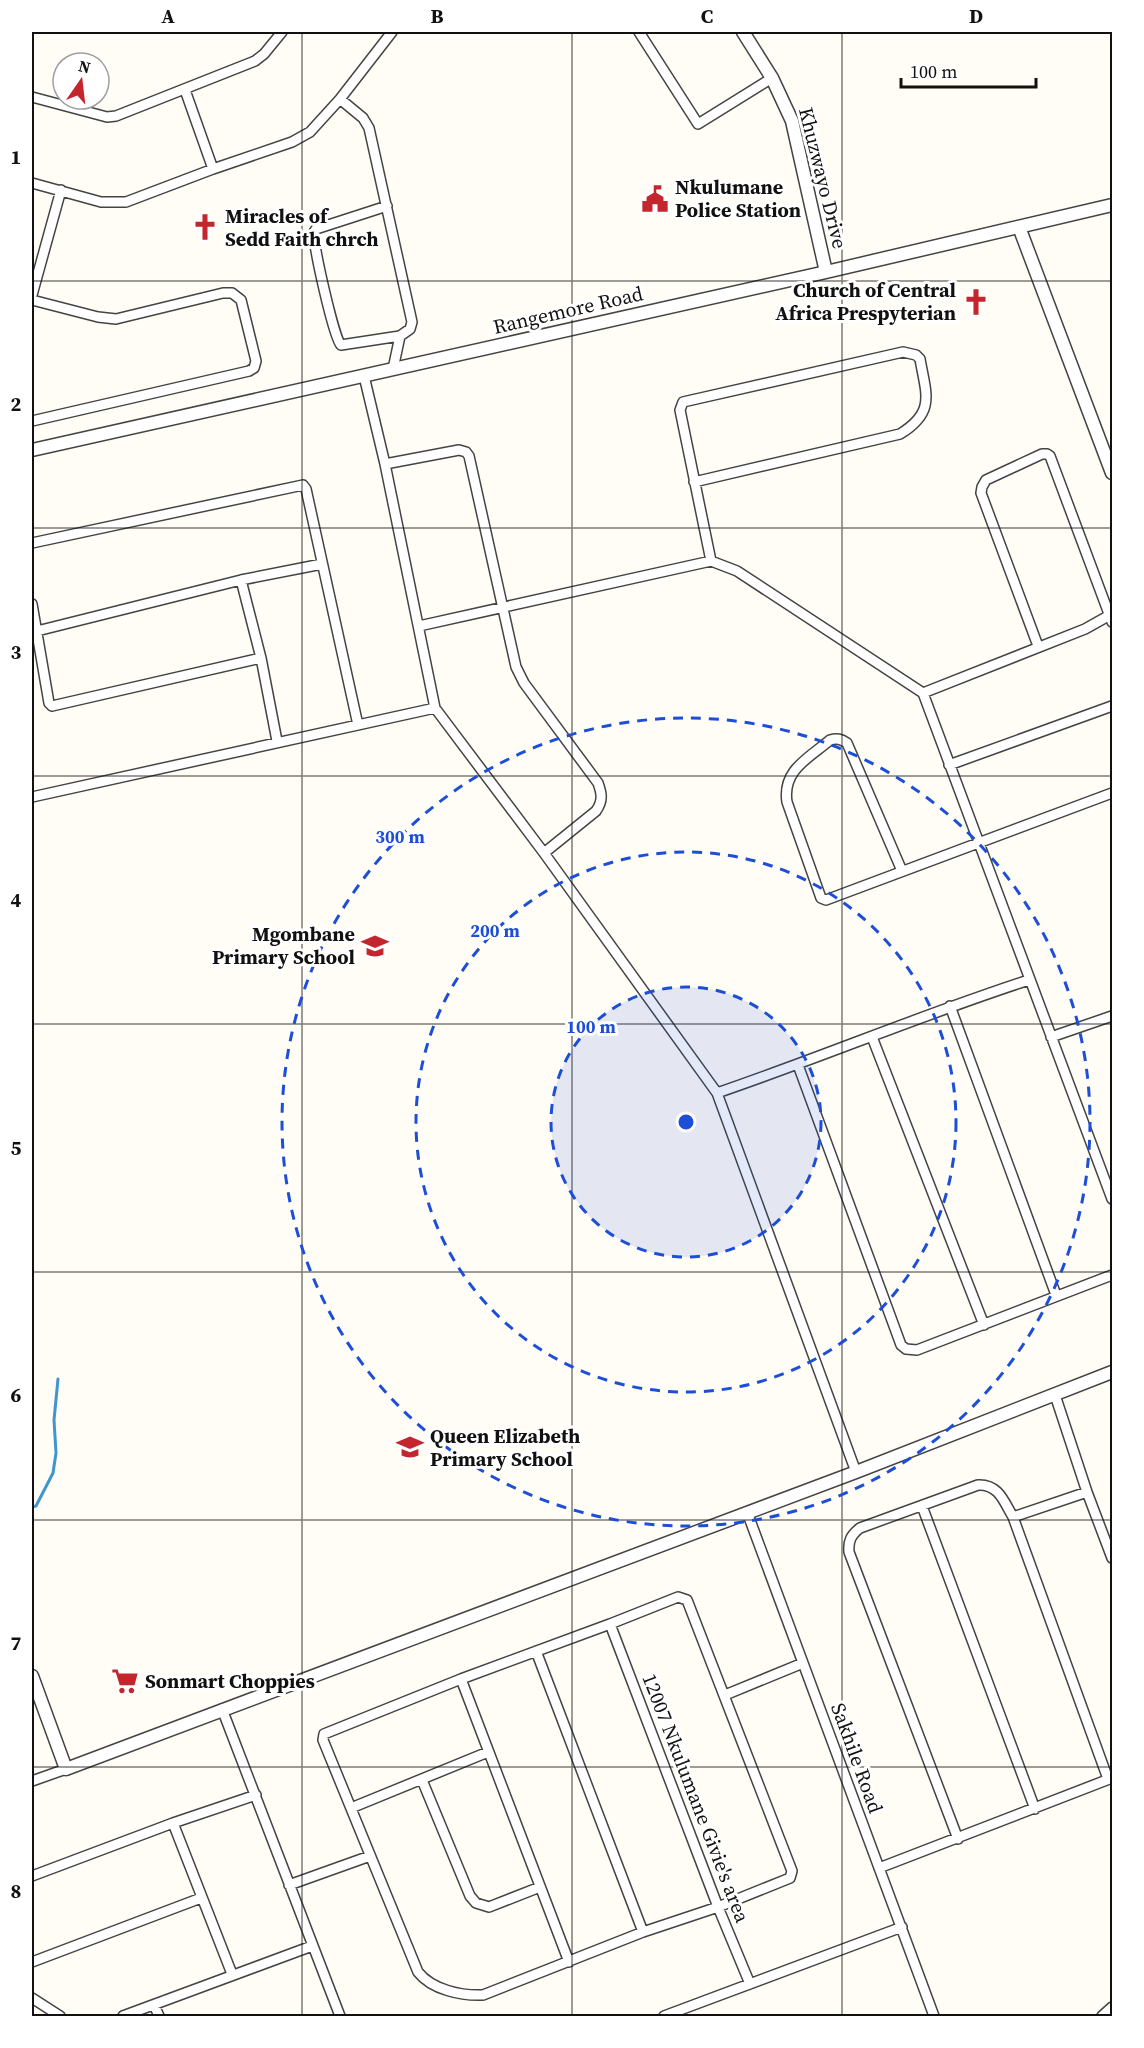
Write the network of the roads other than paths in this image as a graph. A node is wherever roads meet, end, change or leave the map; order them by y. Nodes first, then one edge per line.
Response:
1 (282, 32) edge
2 (392, 32) edge
3 (639, 32) edge
4 (743, 32) edge
5 (772, 78) junction
6 (184, 90) junction
7 (32, 97) edge
8 (340, 99) junction
9 (213, 169) junction
10 (32, 183) edge
11 (61, 190) junction
12 (1113, 205) edge
13 (387, 206) junction
14 (1019, 227) junction
15 (826, 273) junction
16 (32, 295) edge
17 (32, 300) edge
18 (400, 336) junction
19 (393, 369) junction
20 (364, 376) junction
21 (32, 421) edge
22 (32, 450) edge
23 (385, 464) junction
24 (1113, 473) edge
25 (693, 482) junction
26 (32, 543) edge
27 (711, 561) junction
28 (322, 564) junction
29 (242, 580) junction
30 (32, 604) edge
31 (504, 607) junction
32 (1111, 618) edge
33 (419, 626) junction
34 (37, 631) junction
35 (1038, 646) junction
36 (261, 658) junction
37 (923, 693) junction
38 (1113, 706) edge
39 (435, 708) junction
40 (358, 725) junction
41 (277, 741) junction
42 (949, 765) junction
43 (1113, 793) edge
44 (32, 797) edge
45 (979, 844) junction
46 (544, 853) junction
47 (902, 871) junction
48 (1029, 980) junction
49 (950, 1006) junction
50 (1113, 1016) edge
51 (872, 1037) junction
52 (1051, 1037) junction
53 (798, 1065) junction
54 (717, 1092) junction
55 (1113, 1199) edge
56 (1113, 1275) edge
57 (1056, 1295) junction
58 (984, 1325) junction
59 (1113, 1372) edge
60 (1055, 1395) junction
61 (856, 1472) junction
62 (1087, 1492) junction
63 (922, 1506) junction
64 (747, 1512) junction
65 (1012, 1517) junction
66 (1113, 1558) edge
67 (610, 1624) junction
68 (536, 1651) junction
69 (803, 1663) junction
70 (32, 1679) edge
71 (461, 1679) junction
72 (725, 1695) junction
73 (222, 1709) junction
74 (488, 1752) junction
75 (66, 1768) junction
76 (1111, 1778) edge
77 (422, 1780) junction
78 (32, 1781) edge
79 (256, 1795) junction
80 (351, 1808) junction
81 (1035, 1809) junction
82 (173, 1823) junction
83 (958, 1839) junction
84 (370, 1856) junction
85 (879, 1868) junction
86 (32, 1876) edge
87 (289, 1885) junction
88 (540, 1887) junction
89 (201, 1898) junction
90 (718, 1906) junction
91 (902, 1927) junction
92 (643, 1932) junction
93 (312, 1946) junction
94 (32, 1962) edge
95 (569, 1962) junction
96 (232, 1974) junction
97 (750, 1984) junction
98 (32, 1998) edge
99 (154, 2005) junction
100 (1113, 2007) edge
101 (60, 2016) edge
102 (123, 2016) edge
103 (159, 2016) edge
104 (340, 2016) edge
105 (668, 2016) edge
106 (934, 2016) edge
107 (1102, 2016) edge

1 - 6 street
2 - 8 street
3 - 5 street
4 - 5 street, Khuzwayo Drive
5 - 15 street, Khuzwayo Drive
6 - 7 street
6 - 9 street
8 - 9 street
8 - 13 street
9 - 11 street
10 - 11 street
11 - 16 street
12 - 14 street, Rangemore Road
13 - 18 street
13 - 18 street
14 - 15 street, Rangemore Road
14 - 24 street
15 - 19 street, Rangemore Road
17 - 21 street
18 - 19 street
19 - 20 street, Rangemore Road
20 - 22 street, Rangemore Road
20 - 23 street
23 - 31 street
23 - 33 street
25 - 25 street
25 - 27 street
26 - 28 street
27 - 31 street
27 - 37 street
28 - 29 street
28 - 40 street
29 - 34 street
29 - 36 street
30 - 34 street
31 - 33 street
31 - 46 street
32 - 35 street
32 - 35 street
33 - 39 street
34 - 36 street
35 - 37 street
36 - 41 street
37 - 42 street
38 - 42 street
39 - 40 street
39 - 46 street
40 - 41 street
41 - 44 street
42 - 45 street
43 - 45 street
45 - 47 street
45 - 48 street
46 - 54 street
47 - 47 street
48 - 49 street
48 - 52 street
49 - 51 street
49 - 57 street
50 - 52 street
51 - 53 street
51 - 58 street
52 - 55 street
53 - 54 street
53 - 58 street
54 - 61 street
56 - 57 street
57 - 58 street
59 - 60 street
60 - 61 street
60 - 62 street
61 - 64 street
62 - 65 street
62 - 66 street
63 - 65 street
63 - 81 street
63 - 83 street
64 - 69 street, Sakhile Road
64 - 73 street
65 - 76 street
67 - 68 street
67 - 72 street
67 - 90 street, 12007 Nkulumane Givie's area
68 - 71 street
68 - 92 street
69 - 72 street
69 - 85 street, Sakhile Road
70 - 75 street
71 - 74 street
71 - 80 street
72 - 90 street
73 - 75 street
73 - 79 street
74 - 77 street
74 - 88 street
75 - 78 street
76 - 81 street
77 - 80 street
77 - 88 street
79 - 82 street
79 - 87 street
80 - 84 street
81 - 83 street
82 - 86 street
82 - 89 street
83 - 85 street
84 - 87 street
84 - 95 street
85 - 91 street, Sakhile Road
87 - 93 street
88 - 95 street
89 - 94 street
89 - 96 street
90 - 92 street
90 - 97 street, 12007 Nkulumane Givie's area
91 - 97 street
91 - 106 street, Sakhile Road
92 - 95 street
93 - 96 street
93 - 104 street
96 - 99 street
97 - 105 street
98 - 101 street
99 - 102 street
99 - 103 street
100 - 107 street

